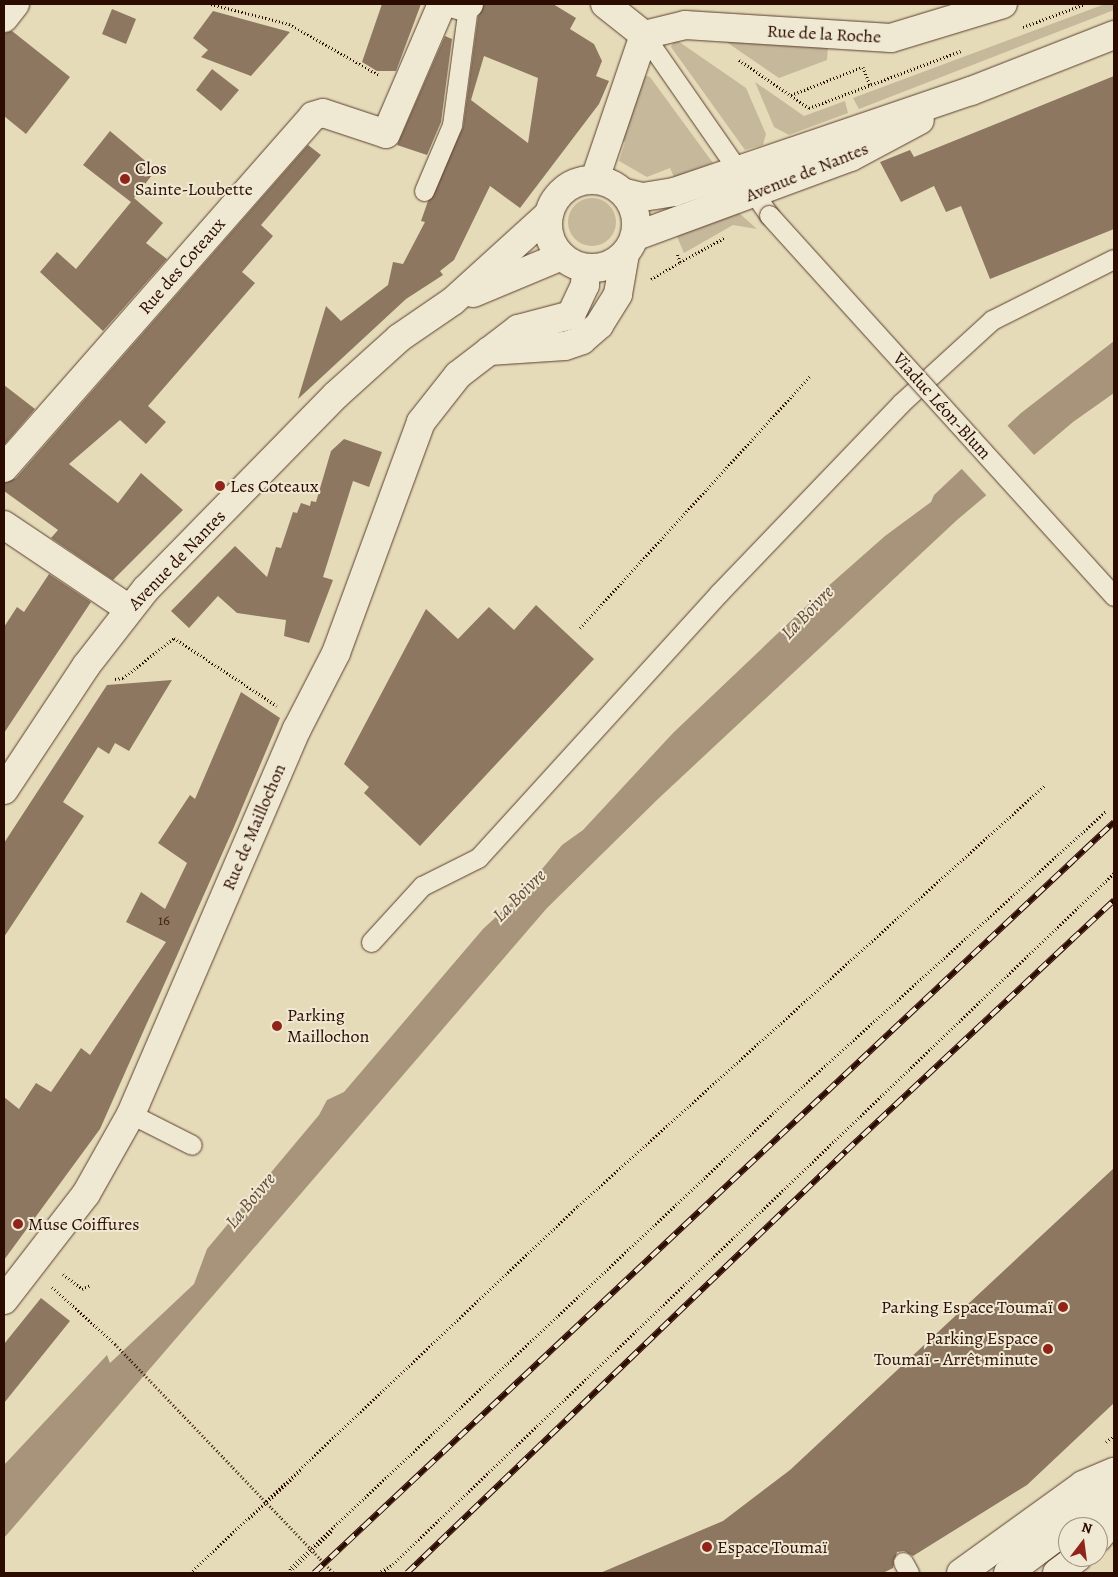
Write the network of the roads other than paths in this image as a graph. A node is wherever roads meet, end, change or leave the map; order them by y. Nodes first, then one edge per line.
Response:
1 (15, 4) edge
2 (459, 4) edge
3 (605, 4) edge
4 (1003, 4) edge
5 (700, 15) edge
6 (4, 18) edge
7 (1114, 35) edge
8 (644, 36) junction
9 (971, 91) junction
10 (738, 169) junction
11 (595, 179) junction
12 (424, 191) dead end
13 (624, 193) junction
14 (762, 205) junction
15 (549, 214) junction
16 (630, 245) junction
17 (562, 256) junction
18 (1114, 259) edge
19 (586, 268) junction
20 (453, 301) junction
21 (489, 351) junction
22 (4, 468) edge
23 (4, 525) edge
24 (1114, 596) edge
25 (129, 609) junction
26 (4, 790) edge
27 (371, 942) dead end
28 (131, 1114) junction
29 (192, 1145) dead end
30 (4, 1300) edge
31 (1114, 1472) edge
32 (1114, 1492) edge
33 (1081, 1517) edge
34 (1058, 1535) edge
35 (961, 1573) edge
36 (1008, 1573) edge

1 - 6 street
2 - 12 lane
2 - 22 street, Rue des Coteaux
3 - 8 street
4 - 5 street, Rue de la Roche
5 - 8 street, Rue de la Roche
7 - 9 street, Avenue de Nantes
8 - 10 lane, Viaduc Léon-Blum
8 - 11 street
9 - 10 street, Avenue de Nantes
9 - 14 street, Avenue de Nantes
10 - 13 street, Avenue de Nantes
10 - 14 lane, Viaduc Léon-Blum
11 - 13 street, Avenue de Nantes
11 - 15 street, Avenue de Nantes
13 - 16 street
14 - 16 street, Avenue de Nantes
14 - 24 lane, Viaduc Léon-Blum, bridge
15 - 17 street
15 - 20 street, Avenue de Nantes
16 - 19 street, Avenue de Nantes
16 - 21 street
17 - 19 street
17 - 20 street, Avenue de Nantes
18 - 27 lane
19 - 21 street, Rue de Maillochon
20 - 25 street, Avenue de Nantes
21 - 28 street, Rue de Maillochon
23 - 25 street
25 - 26 street, Avenue de Nantes
28 - 29 lane
28 - 30 street, Rue de Maillochon
31 - 35 street
32 - 33 street
34 - 36 street

